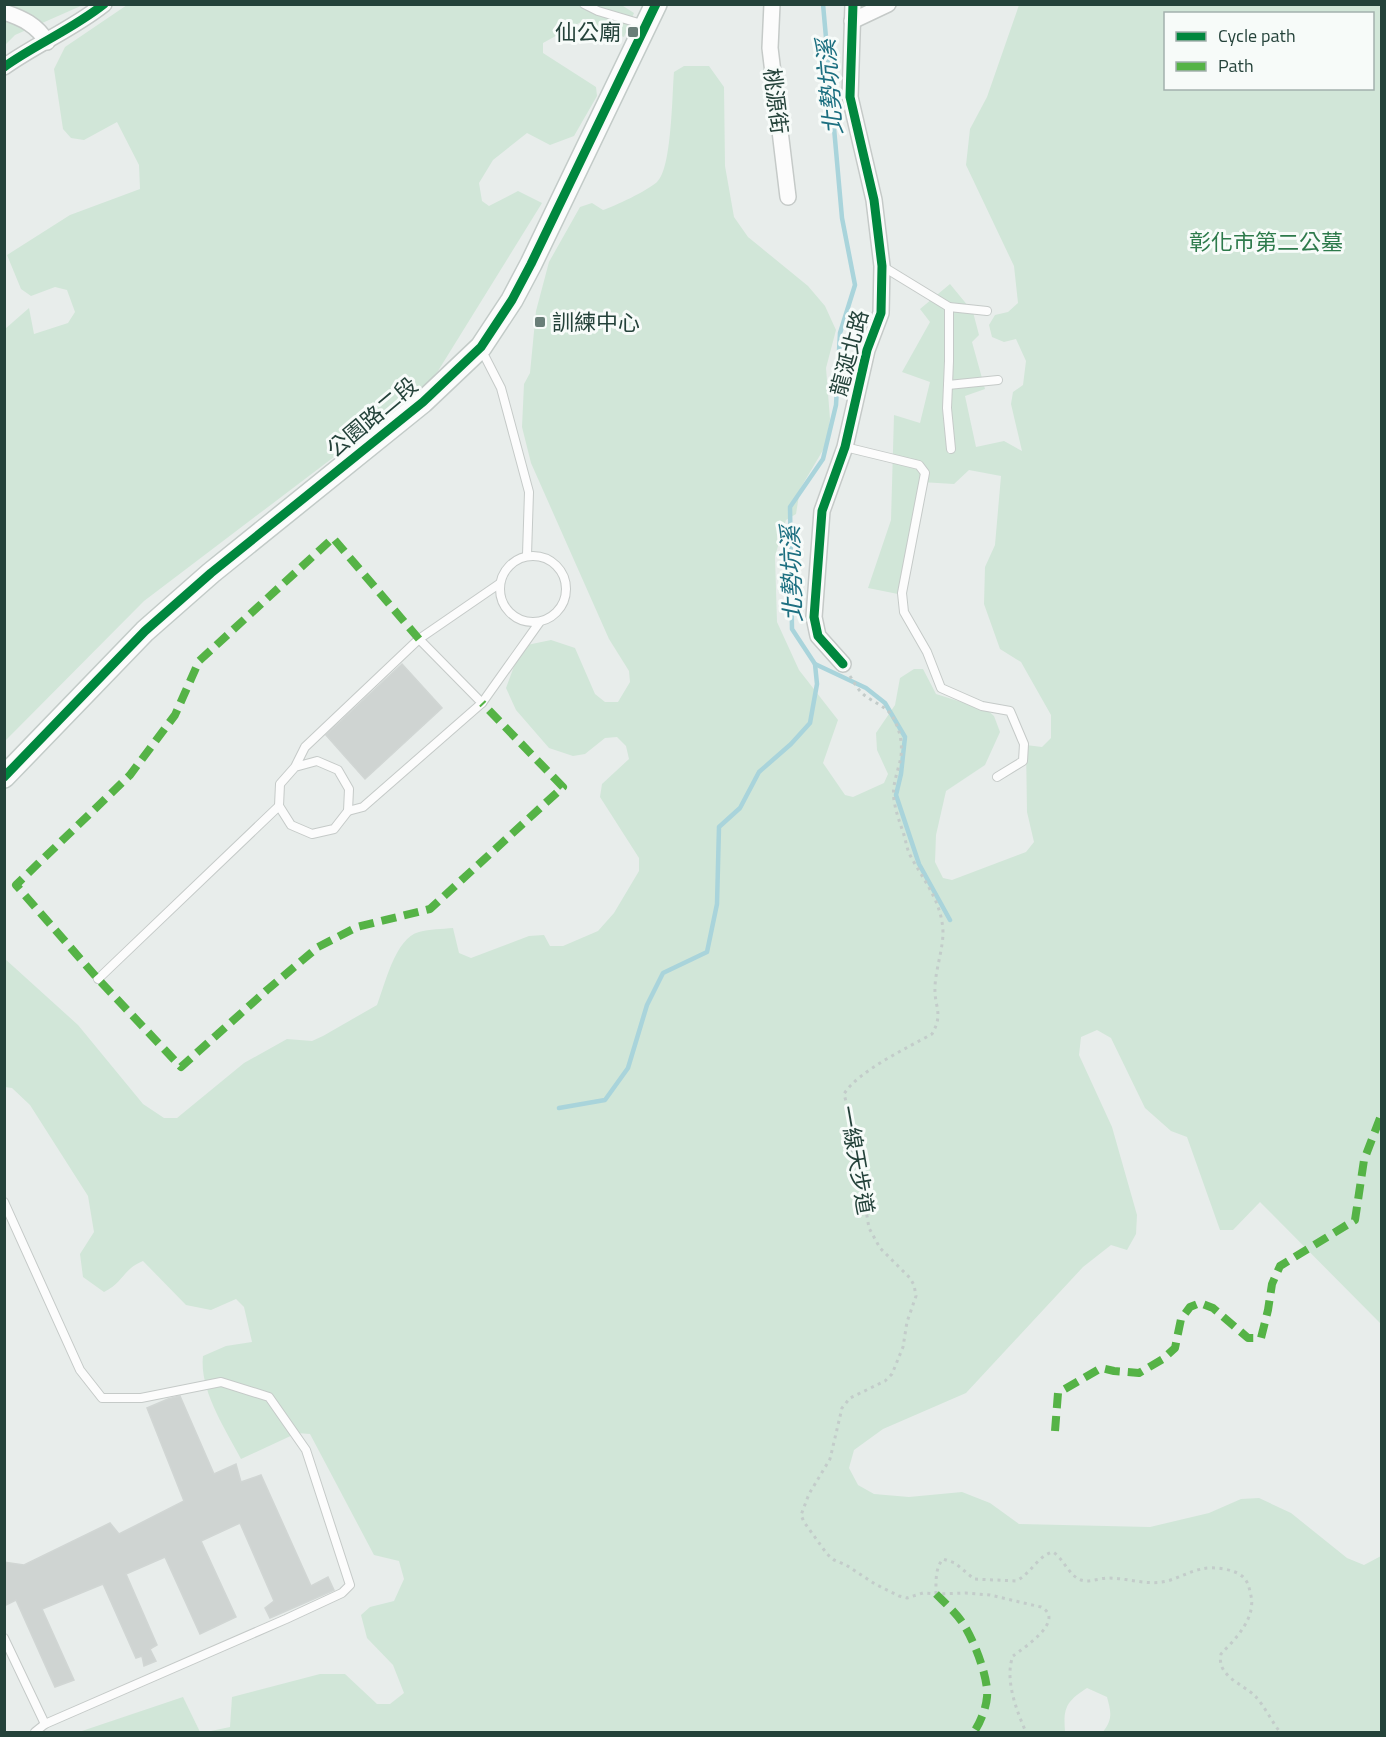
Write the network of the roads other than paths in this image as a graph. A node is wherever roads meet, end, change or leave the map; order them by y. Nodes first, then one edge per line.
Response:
1 (104, 4) edge
2 (584, 4) edge
3 (656, 4) edge
4 (772, 4) edge
5 (853, 4) edge
6 (888, 4) edge
7 (4, 12) edge
8 (852, 21) junction
9 (646, 26) junction
10 (47, 42) junction
11 (4, 67) edge
12 (788, 197) dead end
13 (882, 266) junction
14 (949, 307) junction
15 (987, 311) dead end
16 (481, 347) junction
17 (998, 380) dead end
18 (948, 385) junction
19 (845, 447) junction
20 (951, 449) dead end
21 (527, 555) junction
22 (499, 584) junction
23 (539, 623) junction
24 (419, 639) junction
25 (843, 664) road end
26 (482, 703) junction
27 (295, 766) junction
28 (4, 777) edge
29 (997, 777) dead end
30 (279, 806) junction
31 (348, 811) junction
32 (98, 979) dead end
33 (4, 1202) edge
34 (4, 1638) edge
35 (45, 1724) junction
36 (36, 1732) edge

1 - 10 street
2 - 9 lane
3 - 9 main road, 公園路二段
4 - 12 street, 桃源街
5 - 8 street, 龍涎北路
6 - 8 street
7 - 10 street
8 - 13 street, 龍涎北路
9 - 16 main road, 公園路二段
10 - 11 street
13 - 14 lane
13 - 19 street, 龍涎北路
14 - 15 lane
14 - 18 lane
16 - 21 lane
16 - 28 main road, 公園路二段
17 - 18 lane
18 - 20 lane
19 - 25 street, 龍涎北路
19 - 29 lane
21 - 22 lane
21 - 23 lane
22 - 23 lane
22 - 24 lane
23 - 26 lane
24 - 26 lane
24 - 27 lane
26 - 31 lane
27 - 30 lane
27 - 31 lane
30 - 31 lane
30 - 32 lane
33 - 35 lane
34 - 35 lane
35 - 36 lane

